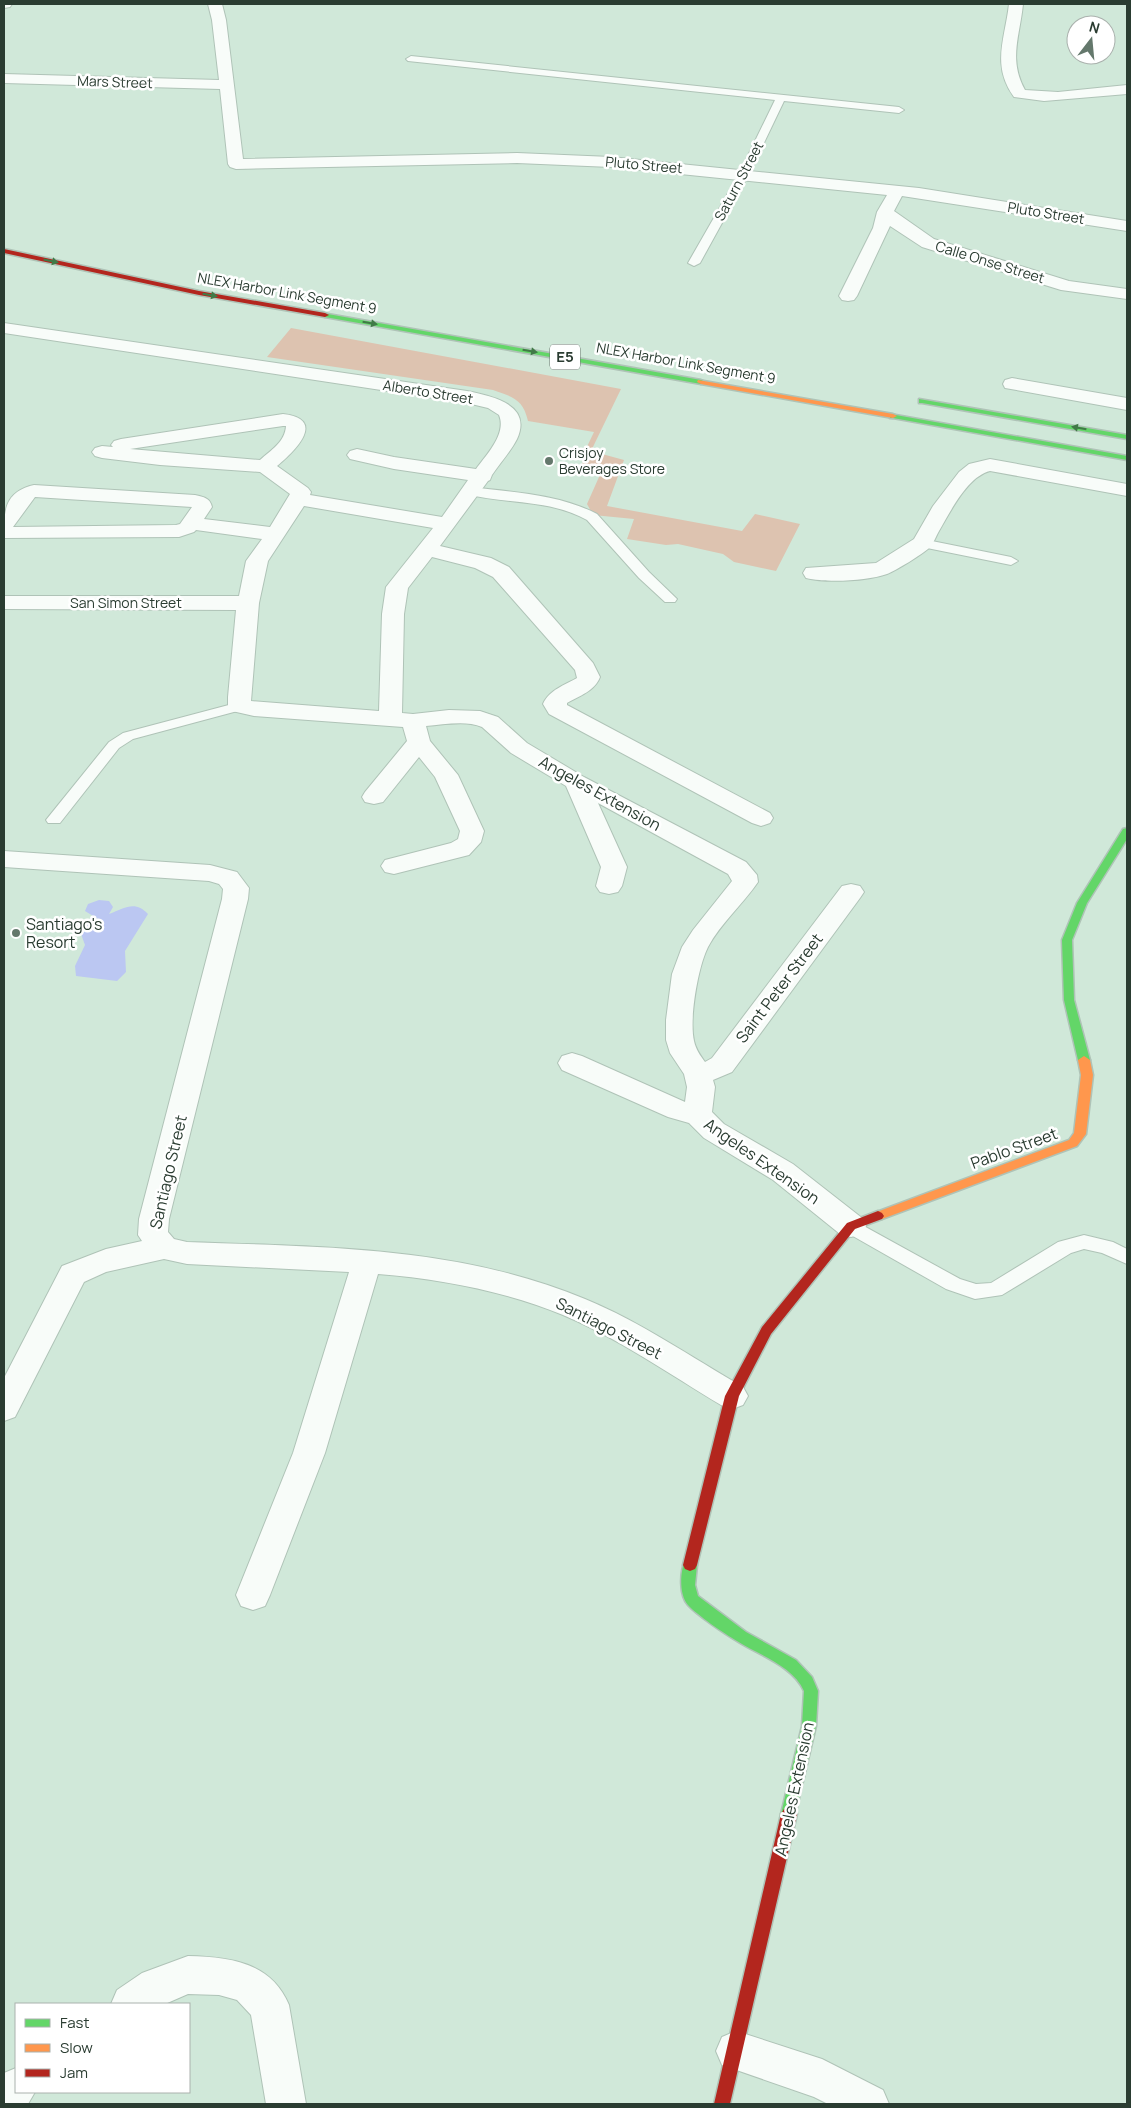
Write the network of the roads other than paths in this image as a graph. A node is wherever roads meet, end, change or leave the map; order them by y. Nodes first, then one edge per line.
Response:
1 (215, 4) edge
2 (1016, 4) edge
3 (411, 59) dead end
4 (4, 79) edge
5 (226, 85) junction
6 (1127, 90) edge
7 (781, 98) junction
8 (899, 110) dead end
9 (744, 174) junction
10 (897, 191) junction
11 (885, 212) junction
12 (1127, 226) edge
13 (4, 251) edge
14 (694, 263) dead end
15 (1127, 294) edge
16 (848, 296) dead end
17 (4, 328) edge
18 (1012, 384) dead end
19 (914, 400) dead end
20 (1127, 404) edge
21 (1127, 437) edge
22 (357, 455) dead end
23 (1127, 458) edge
24 (265, 466) junction
25 (477, 484) junction
26 (1127, 490) edge
27 (299, 499) junction
28 (4, 524) edge
29 (190, 524) junction
30 (447, 524) junction
31 (4, 531) edge
32 (275, 534) junction
33 (922, 543) junction
34 (428, 550) junction
35 (1011, 561) dead end
36 (814, 573) dead end
37 (670, 599) dead end
38 (4, 603) edge
39 (248, 603) junction
40 (240, 706) junction
41 (408, 727) junction
42 (576, 782) junction
43 (374, 797) dead end
44 (761, 818) dead end
45 (54, 820) dead end
46 (1127, 831) edge
47 (4, 859) edge
48 (394, 866) dead end
49 (609, 886) dead end
50 (851, 892) dead end
51 (572, 1063) dead end
52 (698, 1073) junction
53 (698, 1115) junction
54 (851, 1226) junction
55 (164, 1248) junction
56 (1127, 1257) edge
57 (367, 1262) junction
58 (732, 1396) junction
59 (4, 1408) edge
60 (253, 1595) dead end
61 (132, 2003) edge
62 (736, 2051) junction
63 (15, 2089) edge
64 (4, 2097) edge
65 (286, 2104) edge
66 (722, 2104) edge
67 (869, 2104) edge

1 - 5 street
2 - 6 street
3 - 7 lane
4 - 5 street, Mars Street
5 - 9 street, Pluto Street
7 - 8 lane
7 - 9 lane, Saturn Street
9 - 10 street, Pluto Street
9 - 14 lane, Saturn Street
10 - 11 street
10 - 12 street, Pluto Street
11 - 15 street, Calle Onse Street
11 - 16 street
13 -> 23 main road, NLEX Harbor Link Segment 9 / E5
17 - 25 street, Alberto Street
18 - 20 street
21 -> 19 main road
22 - 25 street
24 - 24 street
24 - 27 street
25 - 30 street, Alberto Street
25 - 37 lane
26 - 33 street
27 - 30 street
27 - 32 street
28 - 29 street
29 - 31 street
29 - 32 street
30 - 34 street, Alberto Street
32 - 39 street
33 - 35 lane
33 - 36 street
34 - 41 street, Alberto Street
34 - 44 street
38 - 39 street, San Simon Street
39 - 40 street
40 - 41 street, Angeles Extension
40 - 45 lane
41 - 42 street, Angeles Extension
41 - 43 street
41 - 48 street
42 - 49 street
42 - 52 street, Angeles Extension
46 - 54 main road, Pablo Street
47 - 55 street, Santiago Street
50 - 52 street, Saint Peter Street
51 - 53 street
52 - 53 street, Angeles Extension
53 - 54 street, Angeles Extension
54 - 56 lane
54 - 58 main road, Angeles Extension
55 - 57 street, Santiago Street
55 - 59 street
57 - 58 street, Santiago Street
57 - 60 street
58 - 62 main road, Angeles Extension
61 - 65 street
62 - 66 main road, Angeles Extension
62 - 67 street
63 - 64 street

